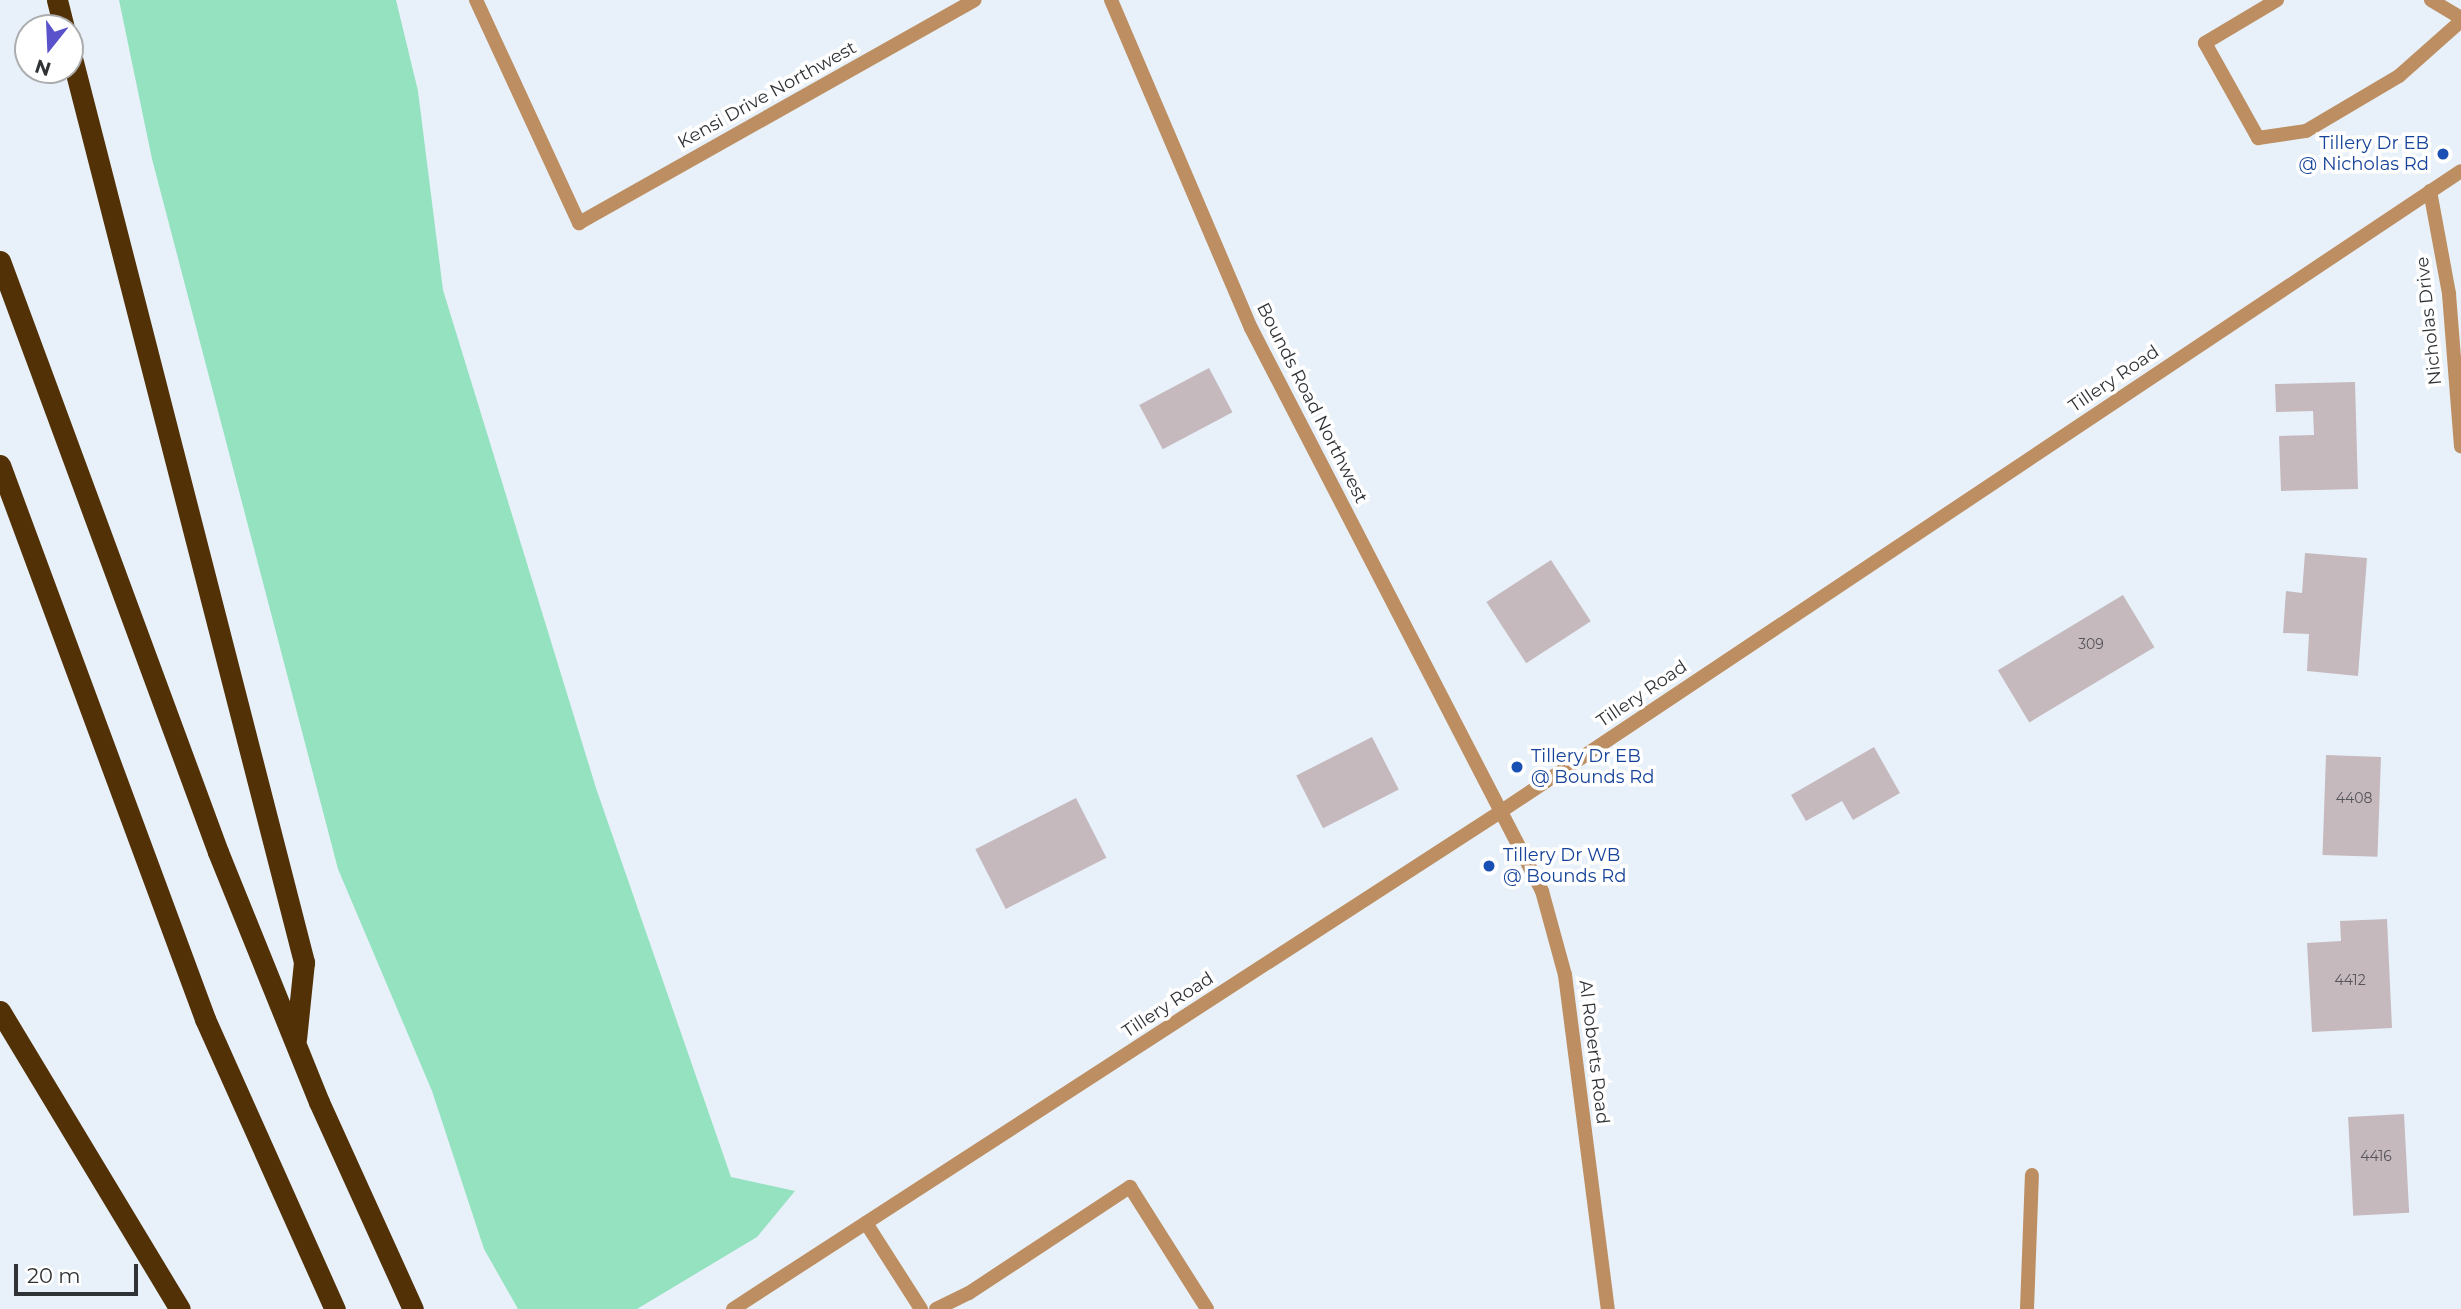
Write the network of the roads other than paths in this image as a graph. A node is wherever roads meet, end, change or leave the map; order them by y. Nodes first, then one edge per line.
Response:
1 (476, 0) edge
2 (974, 0) edge
3 (1111, 0) edge
4 (2277, 0) edge
5 (2431, 0) edge
6 (2461, 19) edge
7 (79, 84) edge
8 (2461, 171) edge
9 (2430, 191) junction
10 (0, 261) edge
11 (2461, 447) edge
12 (0, 465) edge
13 (1500, 813) junction
14 (0, 1011) edge
15 (295, 1045) junction
16 (2032, 1175) dead end
17 (866, 1223) junction
18 (180, 1309) edge
19 (335, 1309) edge
20 (413, 1309) edge
21 (733, 1309) edge
22 (921, 1309) edge
23 (936, 1309) edge
24 (1207, 1309) edge
25 (1608, 1309) edge
26 (2027, 1309) edge

1 - 2 street, Kensi Drive Northwest
3 - 13 street, Bounds Road Northwest
4 - 6 street
5 - 6 street
7 - 15 highway
8 - 9 street, Tillery Road
9 - 11 street, Nicholas Drive
9 - 13 street, Tillery Road
10 - 15 highway
12 - 19 highway
13 - 17 street, Tillery Road
13 - 25 street, Al Roberts Road
14 - 18 highway
15 - 20 highway
16 - 26 street
17 - 21 street, Tillery Road
17 - 22 street
23 - 24 street

